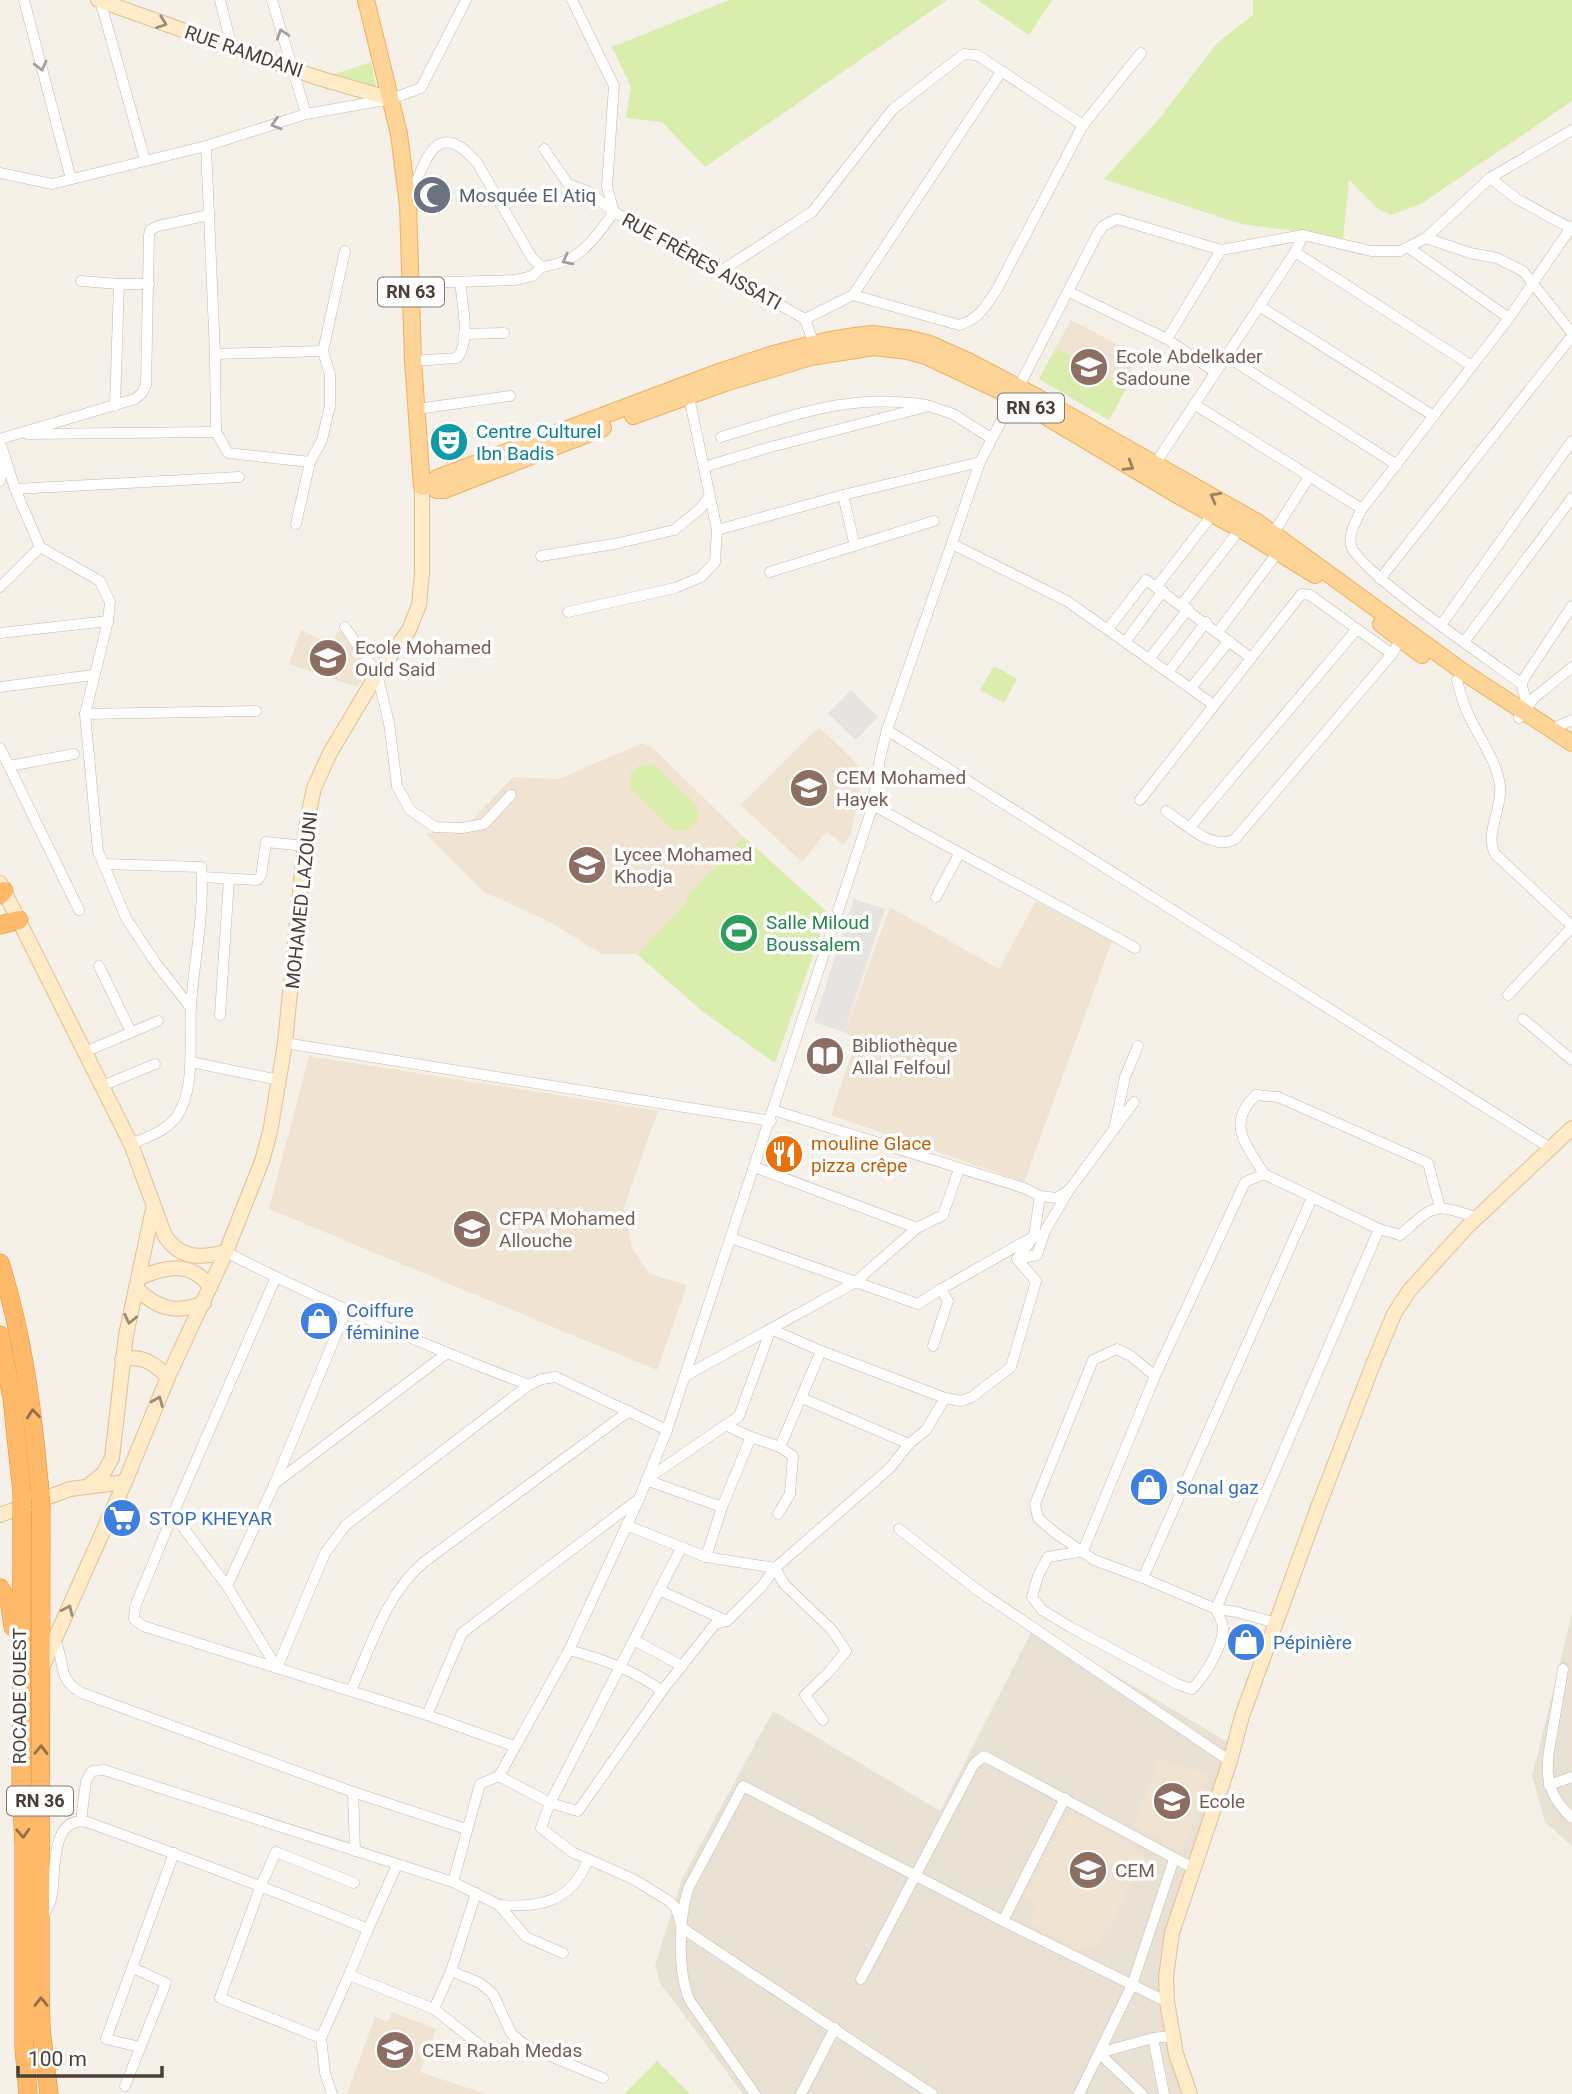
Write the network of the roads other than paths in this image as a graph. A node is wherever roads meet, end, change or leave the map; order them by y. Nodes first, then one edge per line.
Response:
1 (24, 0) edge
2 (100, 0) edge
3 (220, 0) edge
4 (272, 0) edge
5 (366, 0) edge
6 (572, 0) edge
7 (465, 1) edge
8 (232, 48) junction
9 (1141, 53) dead end
10 (293, 69) junction
11 (1001, 72) junction
12 (391, 99) junction
13 (306, 114) junction
14 (1083, 125) junction
15 (1572, 130) edge
16 (206, 146) junction
17 (544, 149) dead end
18 (145, 160) junction
19 (0, 173) edge
20 (1490, 178) junction
21 (71, 179) junction
22 (408, 205) junction
23 (614, 212) junction
24 (209, 215) junction
25 (1571, 227) edge
26 (1303, 235) junction
27 (1426, 238) junction
28 (1409, 248) junction
29 (1221, 250) junction
30 (345, 251) dead end
31 (1294, 252) junction
32 (542, 267) junction
33 (721, 271) junction
34 (81, 282) dead end
35 (460, 282) junction
36 (411, 283) junction
37 (1532, 283) junction
38 (118, 284) junction
39 (149, 284) junction
40 (1069, 292) junction
41 (853, 295) junction
42 (1259, 306) junction
43 (1509, 318) junction
44 (805, 319) junction
45 (504, 332) dead end
46 (464, 334) junction
47 (1572, 334) edge
48 (1167, 339) junction
49 (816, 349) junction
50 (323, 351) junction
51 (215, 354) junction
52 (1226, 356) junction
53 (413, 361) junction
54 (1472, 366) junction
55 (1215, 372) junction
56 (1015, 392) junction
57 (510, 396) dead end
58 (689, 397) junction
59 (1194, 404) junction
60 (115, 406) junction
61 (929, 406) junction
62 (417, 409) junction
63 (1434, 416) junction
64 (216, 432) junction
65 (12, 434) junction
66 (721, 437) dead end
67 (991, 438) junction
68 (0, 441) edge
69 (1572, 441) edge
70 (5, 457) junction
71 (310, 462) junction
72 (980, 462) junction
73 (1156, 464) junction
74 (1397, 465) junction
75 (704, 467) junction
76 (239, 477) dead end
77 (1310, 477) junction
78 (0, 481) edge
79 (426, 486) junction
80 (15, 489) junction
81 (843, 495) junction
82 (709, 497) junction
83 (1572, 498) edge
84 (1362, 509) junction
85 (1212, 515) junction
86 (934, 521) dead end
87 (296, 524) dead end
88 (1240, 529) junction
89 (717, 530) junction
90 (1274, 532) junction
91 (952, 544) junction
92 (855, 546) junction
93 (40, 547) junction
94 (1278, 552) junction
95 (541, 556) dead end
96 (770, 572) dead end
97 (1380, 579) junction
98 (0, 587) edge
99 (1160, 589) junction
100 (1185, 606) junction
101 (1572, 606) edge
102 (568, 612) dead end
103 (108, 621) junction
104 (1206, 622) junction
105 (1441, 625) junction
106 (345, 627) dead end
107 (1108, 629) junction
108 (1357, 629) junction
109 (1218, 632) junction
110 (0, 633) edge
111 (1229, 640) junction
112 (1126, 641) junction
113 (1400, 641) junction
114 (1464, 642) junction
115 (1150, 658) junction
116 (1251, 658) junction
117 (1572, 667) edge
118 (1169, 671) junction
119 (377, 674) junction
120 (93, 675) junction
121 (1457, 680) junction
122 (1522, 684) junction
123 (0, 687) edge
124 (1191, 688) junction
125 (1214, 705) junction
126 (256, 711) dead end
127 (1523, 711) junction
128 (85, 714) junction
129 (1572, 720) edge
130 (1551, 729) junction
131 (887, 730) junction
132 (1572, 743) edge
133 (0, 748) edge
134 (1572, 750) edge
135 (74, 754) dead end
136 (9, 766) junction
137 (511, 795) dead end
138 (1140, 800) dead end
139 (873, 805) junction
140 (1166, 811) dead end
141 (1190, 827) junction
142 (305, 846) junction
143 (959, 854) junction
144 (104, 864) junction
145 (202, 877) junction
146 (229, 880) junction
147 (1, 890) edge
148 (936, 897) dead end
149 (79, 910) dead end
150 (19, 919) junction
151 (0, 926) edge
152 (1572, 927) edge
153 (28, 941) junction
154 (1135, 948) dead end
155 (100, 966) dead end
156 (1508, 995) dead end
157 (191, 1008) junction
158 (220, 1015) dead end
159 (1523, 1019) dead end
160 (158, 1021) dead end
161 (131, 1032) junction
162 (285, 1043) junction
163 (1138, 1046) dead end
164 (85, 1052) junction
165 (1572, 1060) edge
166 (191, 1062) junction
167 (155, 1064) dead end
168 (279, 1080) junction
169 (102, 1086) junction
170 (1134, 1102) dead end
171 (772, 1115) junction
172 (1572, 1128) edge
173 (1114, 1130) junction
174 (131, 1144) junction
175 (1550, 1148) junction
176 (754, 1167) junction
177 (959, 1169) junction
178 (1264, 1174) junction
179 (1070, 1189) junction
180 (1040, 1196) junction
181 (1312, 1198) junction
182 (154, 1205) junction
183 (1440, 1208) junction
184 (1477, 1218) junction
185 (917, 1227) junction
186 (1379, 1229) junction
187 (1034, 1236) junction
188 (732, 1238) junction
189 (226, 1252) junction
190 (1017, 1259) junction
191 (185, 1261) junction
192 (0, 1263) edge
193 (276, 1277) junction
194 (855, 1281) junction
195 (137, 1283) junction
196 (210, 1287) junction
197 (941, 1289) junction
198 (204, 1303) junction
199 (347, 1308) junction
200 (771, 1329) junction
201 (0, 1335) edge
202 (933, 1346) dead end
203 (821, 1351) junction
204 (446, 1354) junction
205 (122, 1360) junction
206 (685, 1376) junction
207 (1155, 1376) junction
208 (168, 1377) junction
209 (529, 1385) junction
210 (802, 1398) junction
211 (945, 1398) junction
212 (629, 1411) junction
213 (725, 1425) junction
214 (667, 1430) junction
215 (751, 1437) junction
216 (113, 1440) junction
217 (909, 1444) junction
218 (780, 1447) junction
219 (139, 1448) junction
220 (646, 1480) junction
221 (125, 1482) junction
222 (274, 1485) junction
223 (88, 1486) junction
224 (639, 1499) junction
225 (722, 1507) junction
226 (173, 1514) junction
227 (778, 1514) dead end
228 (0, 1515) edge
229 (626, 1525) junction
230 (899, 1530) dead end
231 (681, 1548) junction
232 (1083, 1551) junction
233 (706, 1557) junction
234 (775, 1568) junction
235 (1143, 1578) junction
236 (227, 1586) junction
237 (0, 1588) edge
238 (659, 1590) junction
239 (1216, 1609) junction
240 (727, 1621) junction
241 (1276, 1623) junction
242 (634, 1640) junction
243 (55, 1641) junction
244 (569, 1650) junction
245 (682, 1667) junction
246 (277, 1668) junction
247 (620, 1668) junction
248 (1563, 1669) dead end
249 (21, 1671) junction
250 (40, 1672) junction
251 (662, 1690) junction
252 (351, 1691) junction
253 (427, 1715) junction
254 (823, 1720) dead end
255 (514, 1746) junction
256 (1230, 1761) junction
257 (499, 1776) junction
258 (1572, 1777) edge
259 (1549, 1786) junction
260 (353, 1793) junction
261 (1065, 1798) junction
262 (550, 1803) junction
263 (1572, 1803) edge
264 (1560, 1807) junction
265 (1572, 1818) edge
266 (81, 1821) junction
267 (466, 1829) junction
268 (355, 1851) junction
269 (174, 1853) junction
270 (1174, 1858) junction
271 (588, 1860) junction
272 (397, 1866) junction
273 (1193, 1868) junction
274 (916, 1875) junction
275 (453, 1882) junction
276 (354, 1883) dead end
277 (261, 1885) junction
278 (476, 1892) junction
279 (499, 1905) junction
280 (1003, 1921) junction
281 (40, 1922) junction
282 (682, 1928) junction
283 (368, 1929) junction
284 (563, 1953) dead end
285 (132, 1968) junction
286 (451, 1972) junction
287 (349, 1975) junction
288 (861, 1979) dead end
289 (1132, 1985) junction
290 (1167, 2002) junction
291 (434, 2008) junction
292 (835, 2028) junction
293 (1171, 2036) junction
294 (321, 2038) junction
295 (1153, 2038) junction
296 (141, 2048) junction
297 (1100, 2053) junction
298 (491, 2054) dead end
299 (603, 2078) dead end
300 (125, 2086) dead end
301 (28, 2094) edge
302 (49, 2094) edge
303 (332, 2094) edge
304 (755, 2094) edge
305 (801, 2094) edge
306 (932, 2094) edge
307 (1079, 2094) edge
308 (1142, 2094) edge
309 (1164, 2094) edge
310 (1190, 2094) edge

1 -> 21 street
2 -> 8 main road, RUE RAMDANI
2 - 18 street
3 - 8 street
10 -> 4 street
5 - 12 main road
6 - 23 street, RUE FRÈRES AISSATI
7 - 12 street
8 - 10 main road, RUE RAMDANI
9 - 14 street
10 - 12 main road, RUE RAMDANI
10 - 13 street
11 - 14 street
11 - 33 street
11 - 41 street
12 - 13 street
12 - 22 main road, RN 63
13 -> 16 street
14 - 41 street
15 - 20 street
16 - 18 street
16 - 24 street
17 - 23 street
18 - 21 street
19 - 21 street
20 - 25 street
20 - 27 street
22 - 32 street
22 - 36 main road, RN 63
23 -> 32 street
23 - 33 street, RUE FRÈRES AISSATI
24 - 39 street
24 - 51 street
25 - 37 street
26 - 28 street
26 - 29 street
26 - 31 street
27 - 28 street
27 - 37 street
28 - 43 street
29 - 40 street
29 - 48 street
30 - 50 street
31 - 42 street
31 - 54 street
32 - 35 street
33 - 44 street, RUE FRÈRES AISSATI
34 - 38 street
35 - 36 street
35 - 46 street
36 - 53 main road, RN 63
37 - 43 street
37 - 47 street
38 - 39 street
38 - 60 street
39 - 60 street
40 - 48 street
40 - 56 street
41 - 44 street
42 - 52 street
42 - 63 street
43 - 54 street
44 - 49 street, RUE FRÈRES AISSATI
45 - 46 street
46 - 53 street
47 - 97 street
48 - 55 street
49 - 56 main road
49 - 58 main road
49 - 79 main road
50 - 51 street
50 - 71 street
51 - 64 street
52 - 55 street
52 - 74 street
53 - 62 main road, RN 63
54 - 63 street
55 - 59 street
56 - 67 street
56 - 73 main road
56 -> 85 main road, RN 63
57 - 62 street
58 - 75 street
58 - 79 main road
59 - 73 street
59 - 77 street
60 - 65 street
61 - 66 street
61 - 67 street
61 - 75 street
62 - 79 main road, RN 63
63 - 74 street
64 - 65 street
64 - 71 street
65 - 68 street
67 - 72 street
68 - 70 street
69 - 105 street
70 - 78 street
70 - 80 street
71 - 87 street
72 - 81 street
72 - 91 street
90 -> 73 main road
74 - 84 street
75 - 82 street
76 - 80 street
77 - 84 street
77 - 90 street
79 - 119 main road, MOHAMED LAZOUNI
80 - 93 street
81 - 89 street
81 - 92 street
82 - 89 street
82 - 95 street
83 - 114 street
84 - 97 street
85 - 88 main road, RN 63
85 - 99 street
86 - 92 street
88 - 94 main road, RN 63
88 - 100 street
89 - 102 street
90 - 113 main road, RN 63
91 - 107 street
91 - 131 street
92 - 96 street
93 - 98 street
93 - 103 street
94 - 109 street
94 - 113 main road, RN 63
97 - 105 street
99 - 100 street
99 - 107 street
99 - 112 street
100 - 104 street
100 - 115 street
101 - 122 street
103 - 110 street
103 - 120 street
104 - 109 street
104 - 118 street
105 - 114 street
106 - 119 street
107 - 112 street
108 - 113 street
108 - 116 street
108 - 141 street
109 - 111 street
111 - 116 street
111 - 124 street
112 - 115 street
113 - 121 main road, RN 63
113 - 127 main road, RN 63
113 - 141 street
114 - 122 street
115 - 118 street
116 - 125 street
117 - 127 street
118 - 124 street
119 - 137 street
119 - 142 main road, MOHAMED LAZOUNI
120 - 123 street
120 - 128 street
121 - 127 main road, RN 63
121 - 152 street
122 - 127 street
124 - 125 street
125 - 138 street
126 - 128 street
127 - 130 main road, RN 63
127 - 134 main road, RN 63
128 - 144 street
129 - 130 street
130 - 132 main road, RN 63
131 - 139 street
131 - 175 street
133 - 136 street
135 - 136 street
136 - 149 street
139 - 143 street
139 - 171 street
140 - 141 street
142 - 146 street
142 - 162 main road, MOHAMED LAZOUNI
143 - 148 street
143 - 154 street
144 - 145 street
144 - 157 street
145 - 146 street
145 - 157 street
146 - 158 street
147 - 150 main road
150 - 151 highway
150 - 153 main road
151 - 153 main road
152 - 156 street
153 - 164 main road
155 - 161 street
157 - 166 street
159 - 165 street
160 - 161 street
161 - 164 street
162 - 168 main road, MOHAMED LAZOUNI
162 - 171 street
163 - 173 street
164 - 169 main road
166 - 168 street
166 - 174 street
167 - 169 street
168 - 189 main road, MOHAMED LAZOUNI
169 - 174 main road
170 - 173 street
171 - 176 street
171 - 177 street
172 - 175 main road
173 - 179 street
174 - 182 main road
175 - 184 main road
176 - 185 street
176 - 188 street
177 - 180 street
177 - 185 street
178 - 181 street
178 - 183 street
178 - 207 street
179 - 180 street
179 - 190 street
180 - 187 street
181 - 186 street
181 - 235 street
182 - 191 main road
182 - 195 main road
183 - 184 street
183 - 186 street
184 - 241 main road
185 - 194 street
186 - 239 street
187 - 190 street
187 - 197 street
188 - 194 street
188 - 206 street
189 - 191 main road
189 - 193 street
189 - 196 main road, MOHAMED LAZOUNI
190 - 211 street
191 - 195 main road
191 - 196 main road
250 -> 192 highway, ROCADE OUEST / RN 36, bridge
193 - 199 street
193 - 226 street
194 - 197 street
194 - 200 street
195 - 198 main road
195 -> 205 main road
196 - 198 main road, MOHAMED LAZOUNI
197 - 202 street
198 - 208 main road, MOHAMED LAZOUNI
199 - 204 street
199 - 222 street
200 - 203 street
200 - 206 street
200 - 213 street
201 - 249 highway, ROCADE OUEST, bridge
203 - 210 street
203 - 211 street
204 - 209 street
204 - 222 street
205 - 208 main road
205 - 216 main road
206 - 214 street
207 - 232 street
207 - 232 street
219 -> 208 main road, MOHAMED LAZOUNI
209 - 212 street
209 - 246 street
210 - 217 street
210 - 218 street
211 - 217 street
212 - 214 street
212 - 252 street
213 - 215 street
213 - 220 street
214 - 220 street
215 - 218 street
215 - 225 street
216 - 219 main road
216 - 223 main road
217 - 234 street
218 - 227 street
219 - 221 main road, MOHAMED LAZOUNI
220 - 224 street
220 - 225 street
221 - 223 main road
243 -> 221 main road, MOHAMED LAZOUNI
222 - 236 street
223 - 228 main road
224 - 229 street
224 - 253 street
225 - 233 street
226 - 236 street
226 - 246 street
229 - 231 street
229 - 244 street
230 - 256 street
231 - 233 street
231 - 238 street
232 - 235 street
232 - 239 street
233 - 234 street
234 - 240 street
234 - 254 street
235 - 239 street
236 - 246 street
237 - 249 highway
238 - 240 street
238 - 242 street
239 - 241 street
240 - 245 street
241 - 256 main road
242 - 245 street
242 - 247 street
243 - 250 main road, MOHAMED LAZOUNI
243 - 260 street
244 - 247 street
244 - 255 street
245 - 251 street
246 - 252 street
247 - 251 street
247 - 262 street
248 - 259 street
249 -> 301 highway, ROCADE OUEST
281 -> 250 highway, ROCADE OUEST / RN 36
251 - 262 street
252 - 253 street
253 - 255 street
255 - 257 street
256 - 273 main road
257 - 262 street
257 - 267 street
258 - 259 street
259 - 264 street
260 - 267 street
260 - 268 street
261 - 270 street
261 - 274 street
261 - 280 street
262 - 271 street
263 - 264 street
264 - 265 street
266 - 268 street
266 - 269 street
266 - 281 street
267 - 275 street
268 - 272 street
269 - 277 street
269 - 285 street
270 - 273 street
270 - 289 street
271 - 279 street
271 - 282 street
272 - 275 street
272 - 283 street
273 - 290 main road
274 - 280 street
274 - 282 street
274 - 288 street
275 - 278 street
276 - 277 street
277 - 283 street
277 - 294 street
278 - 279 street
278 - 286 street
279 - 284 street
280 - 289 street
302 -> 281 highway, ROCADE OUEST / RN 36
282 - 292 street
282 - 304 street
283 - 287 street
285 - 296 street
285 - 296 street
286 - 291 street
286 - 299 street
287 - 291 street
287 - 294 street
289 - 290 street
289 - 297 street
290 - 293 main road
291 - 298 street
292 - 305 street
292 - 306 street
293 - 295 street
293 - 310 main road
294 - 303 street
295 - 297 street
295 - 309 street
296 - 300 street
297 - 307 street
297 - 308 street

